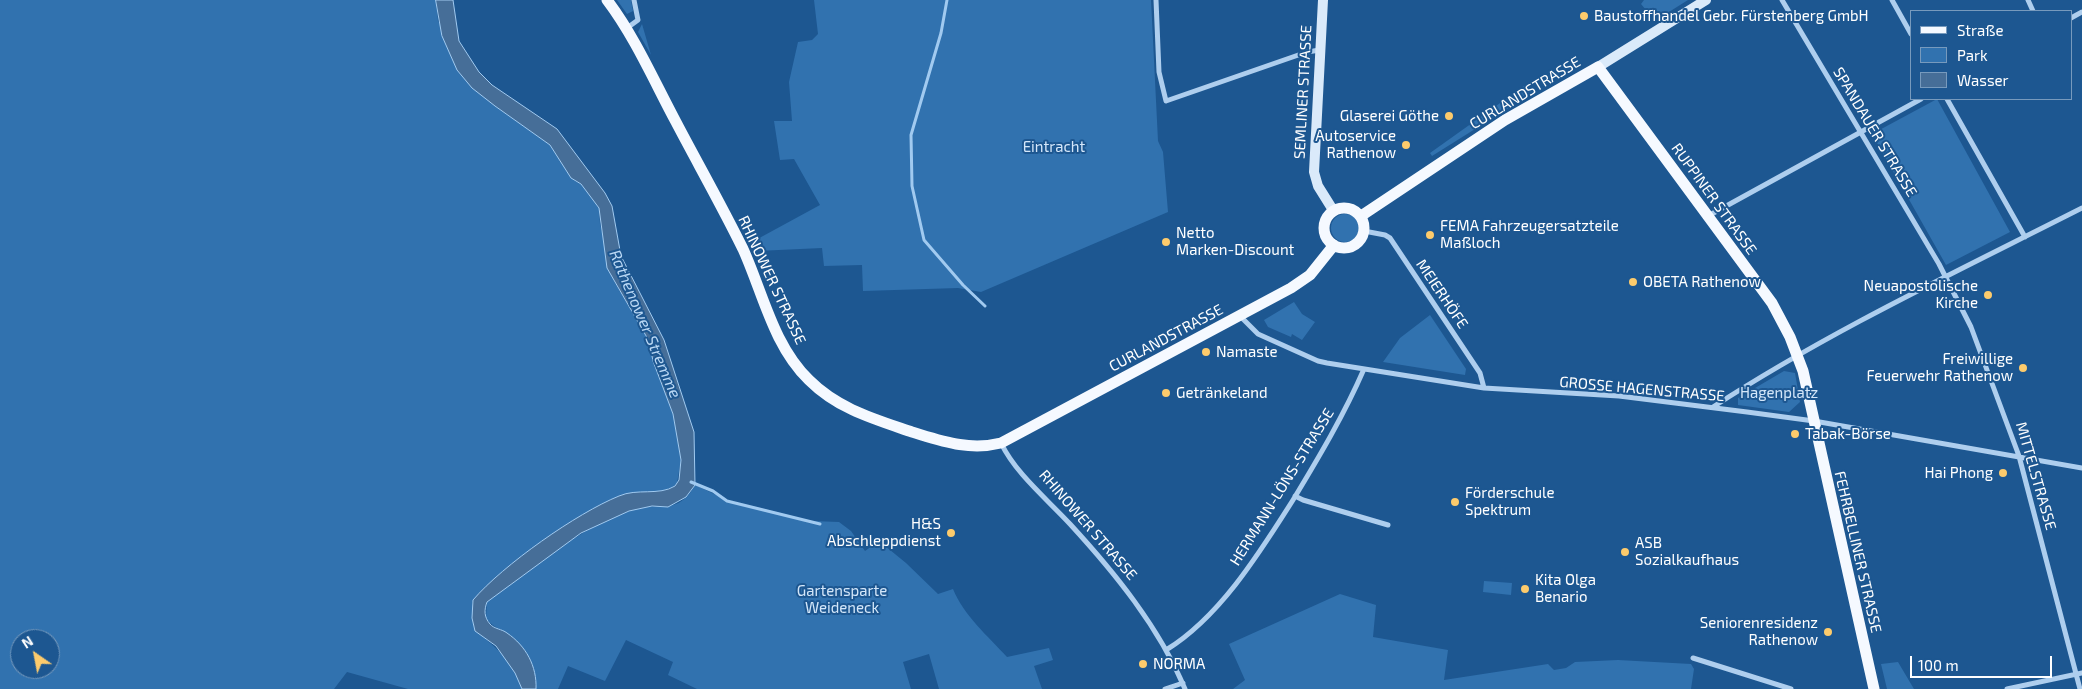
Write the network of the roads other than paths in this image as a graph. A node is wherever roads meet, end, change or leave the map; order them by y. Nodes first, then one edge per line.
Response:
1 (607, 0) edge
2 (634, 0) edge
3 (1156, 0) edge
4 (1324, 0) edge
5 (1706, 0) edge
6 (1782, 0) edge
7 (1892, 0) edge
8 (626, 28) junction
9 (1910, 32) edge
10 (1320, 50) junction
11 (1598, 67) junction
12 (1919, 100) edge
13 (1948, 100) edge
14 (1861, 131) junction
15 (2082, 208) edge
16 (1333, 210) junction
17 (1361, 216) junction
18 (1708, 216) junction
19 (1364, 231) junction
20 (2024, 237) junction
21 (1334, 246) junction
22 (1946, 278) junction
23 (1240, 316) junction
24 (1798, 355) junction
25 (1364, 369) junction
26 (1484, 388) junction
27 (1713, 408) junction
28 (1814, 421) junction
29 (1001, 443) junction
30 (2019, 456) junction
31 (2082, 468) edge
32 (1295, 496) junction
33 (1388, 525) dead end
34 (1166, 650) junction
35 (1693, 658) dead end
36 (2079, 674) edge
37 (1183, 683) junction
38 (1165, 689) edge
39 (1185, 689) edge
40 (1791, 689) edge
41 (1874, 689) edge
42 (2007, 689) edge
43 (2080, 689) edge

1 - 8 main road, RHINOWER STRASSE
2 - 8 street
3 - 10 street
4 - 10 street, SEMLINER STRASSE
5 - 11 street, CURLANDSTRASSE
6 - 14 street, SPANDAUER STRASSE
7 - 9 street
8 - 29 main road, RHINOWER STRASSE
10 - 16 street, SEMLINER STRASSE
11 - 17 main road, CURLANDSTRASSE
11 - 18 main road, RUPPINER STRASSE
12 - 14 street
13 - 20 street
14 - 18 street
14 - 22 street, SPANDAUER STRASSE
15 - 20 street
16 - 17 main road
16 - 21 main road
17 - 19 main road
18 - 24 main road, RUPPINER STRASSE
19 - 21 main road
19 - 26 street, MEIERHÖFE
20 - 22 street
21 - 23 main road, CURLANDSTRASSE
22 - 24 street
22 - 30 street, MITTELSTRASSE
23 - 25 street, GROSSE HAGENSTRASSE
23 - 29 main road, CURLANDSTRASSE
24 - 27 street
24 - 28 main road
25 - 26 street, GROSSE HAGENSTRASSE
25 - 32 street, HERMANN-LÖNS-STRASSE
26 - 27 street, GROSSE HAGENSTRASSE
27 - 28 street, GROSSE HAGENSTRASSE
28 - 30 street, GROSSE HAGENSTRASSE
28 - 41 main road, FEHRBELLINER STRASSE
29 - 34 street, RHINOWER STRASSE
30 - 31 street, GROSSE HAGENSTRASSE
30 - 36 street, MITTELSTRASSE
32 - 33 street
32 - 34 street, HERMANN-LÖNS-STRASSE
34 - 37 street, RHINOWER STRASSE
35 - 40 street
36 - 42 street
36 - 43 street, MITTELSTRASSE
37 - 38 street
37 - 39 street, RHINOWER STRASSE

